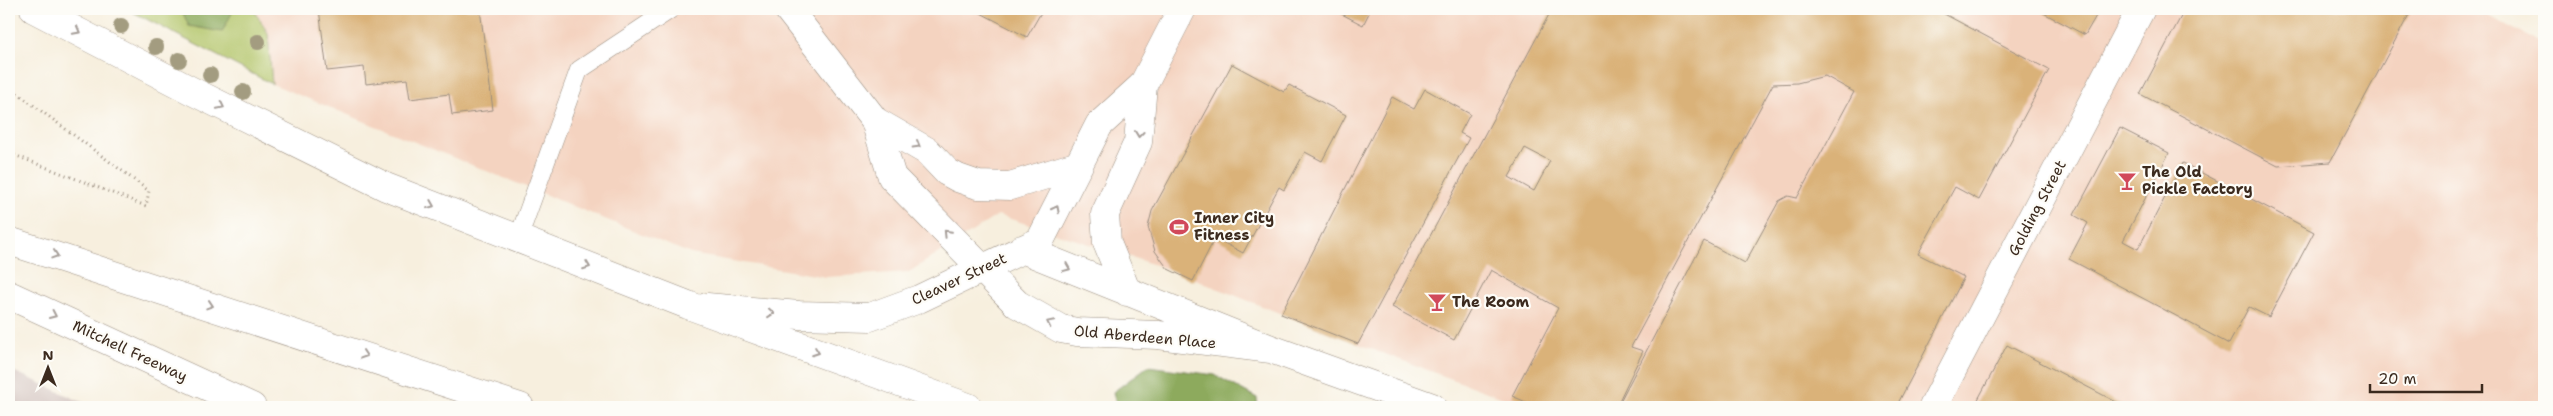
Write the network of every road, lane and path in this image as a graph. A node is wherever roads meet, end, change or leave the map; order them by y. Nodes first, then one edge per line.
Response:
1 (34, 9) edge
2 (671, 9) edge
3 (788, 9) edge
4 (1182, 9) edge
5 (2141, 9) edge
6 (1143, 86) junction
7 (9, 87) edge
8 (13, 90) junction
9 (9, 101) edge
10 (875, 121) junction
11 (9, 153) edge
12 (1079, 165) junction
13 (518, 239) junction
14 (9, 240) edge
15 (1022, 249) junction
16 (981, 268) junction
17 (1127, 292) junction
18 (9, 295) edge
19 (688, 306) junction
20 (1271, 349) junction
21 (252, 407) edge
22 (520, 407) edge
23 (968, 407) edge
24 (1432, 407) edge
25 (1933, 407) edge

1 -> 13 main road
2 - 13 lane
3 - 10 main road
4 - 6 main road, Cleaver Street
5 - 25 main road, Golding Street
6 - 12 main road, Cleaver Street
6 -> 17 main road, Cleaver Street
7 - 8 path
8 - 9 path
8 - 11 path
10 -> 12 main road
16 -> 10 main road, Old Aberdeen Place
15 -> 12 main road, Cleaver Street
13 -> 19 main road
14 -> 22 main road
15 - 16 main road, Cleaver Street
15 -> 17 main road, Old Aberdeen Place
19 -> 16 main road, Cleaver Street
20 -> 16 main road, Old Aberdeen Place
17 - 20 main road, Old Aberdeen Place
18 -> 21 main road, Mitchell Freeway
19 -> 23 main road
20 - 24 main road, Old Aberdeen Place

